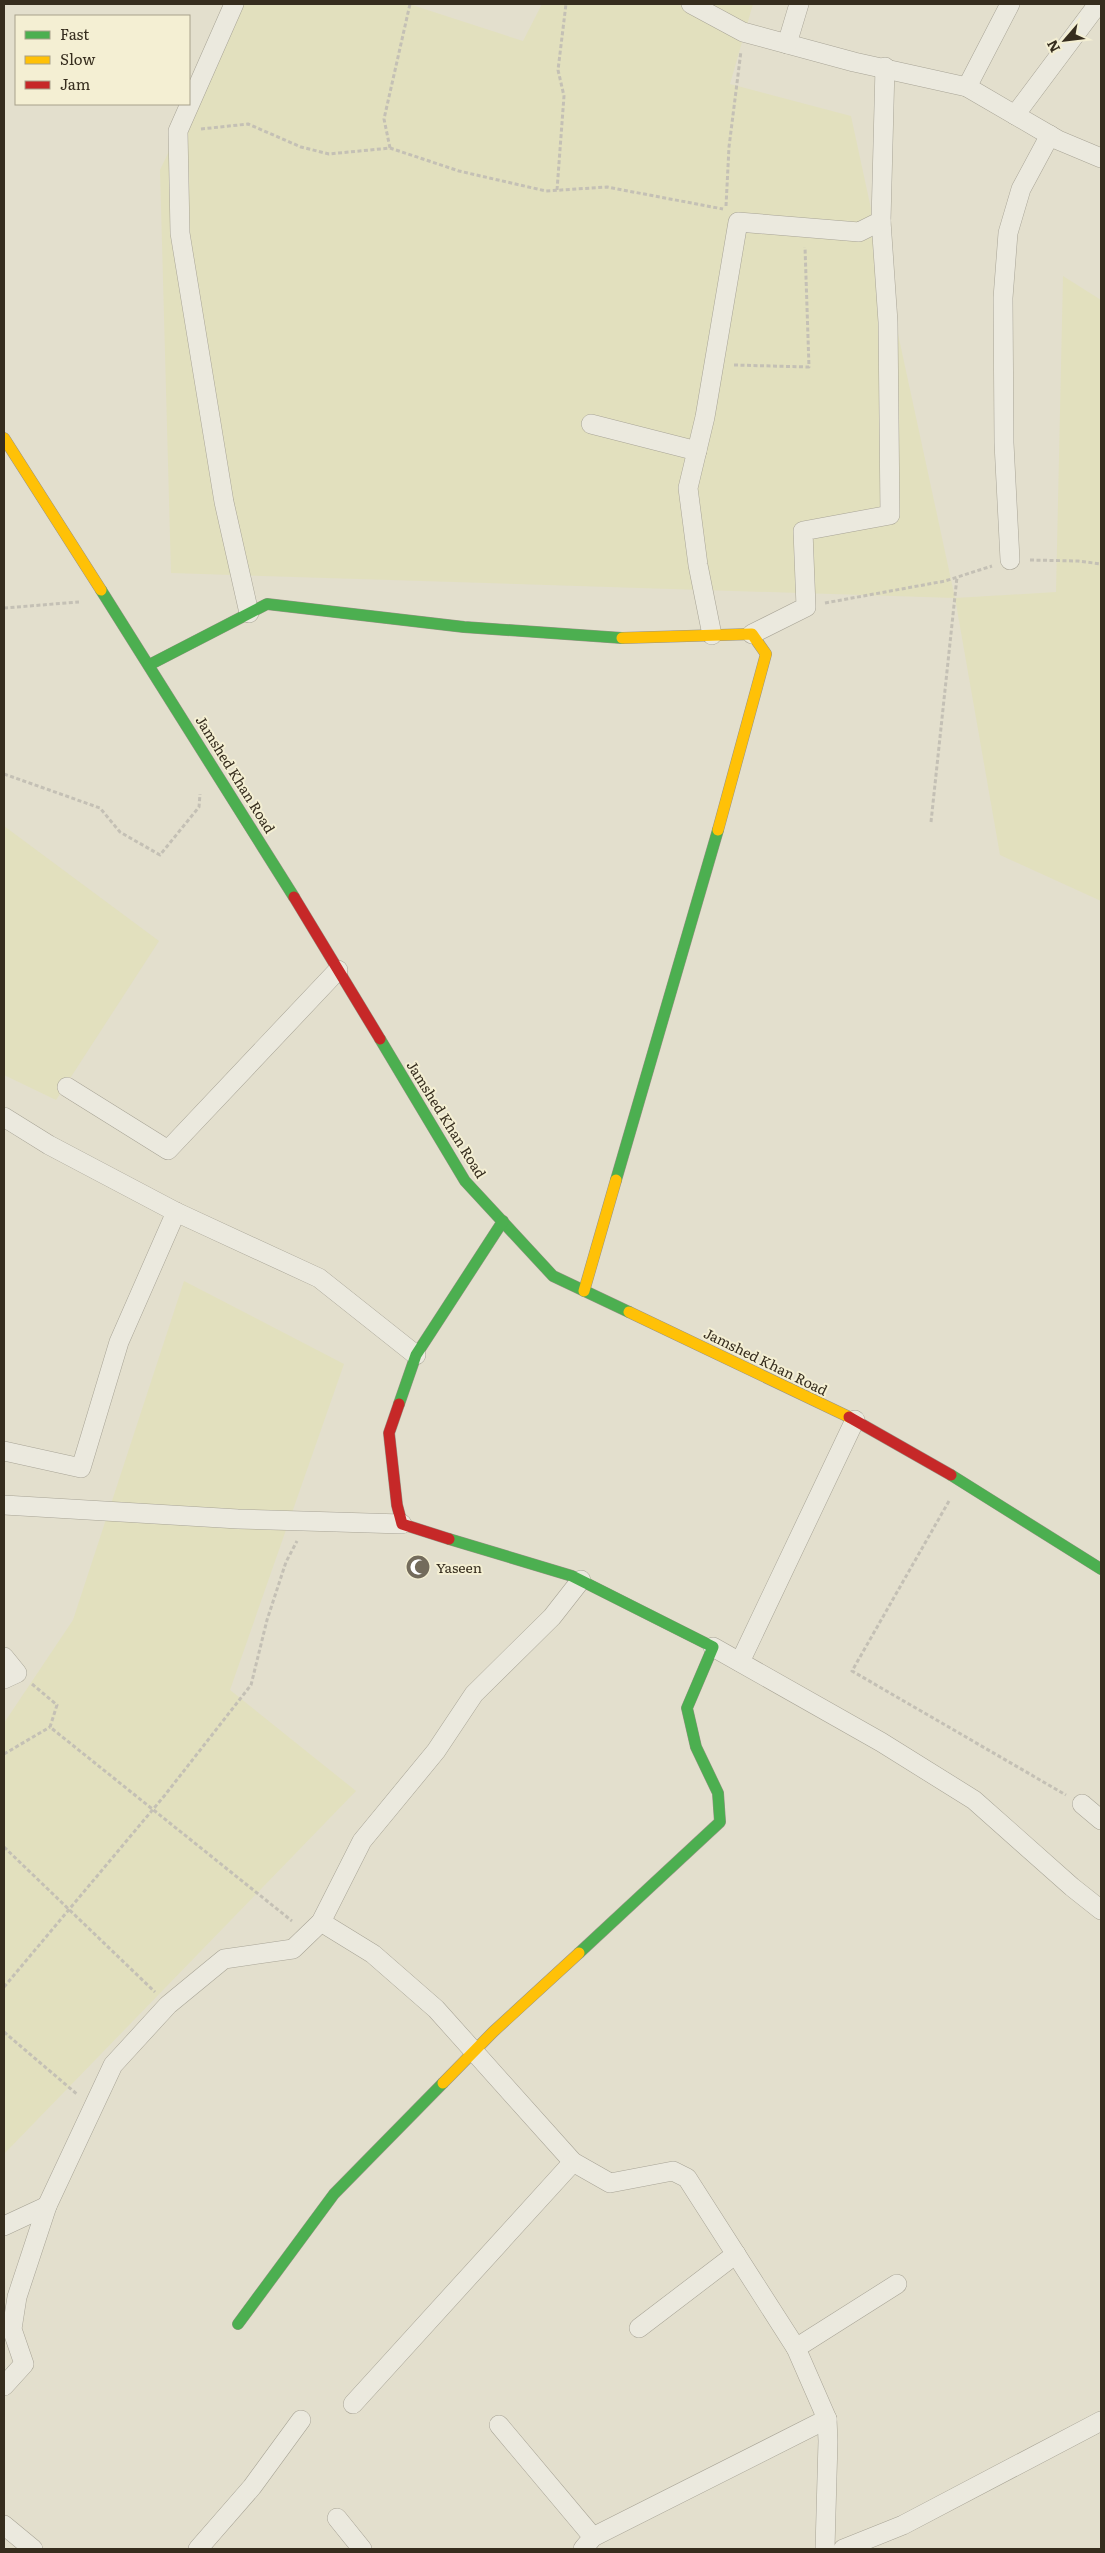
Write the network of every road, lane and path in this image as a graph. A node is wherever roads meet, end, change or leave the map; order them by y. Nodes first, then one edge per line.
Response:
1 (234, 4) edge
2 (410, 4) edge
3 (566, 4) edge
4 (691, 4) edge
5 (799, 4) edge
6 (1010, 4) edge
7 (1098, 4) edge
8 (743, 32) junction
9 (787, 44) junction
10 (885, 68) junction
11 (967, 86) junction
12 (190, 104) edge
13 (189, 105) edge
14 (1015, 115) junction
15 (178, 131) junction
16 (1050, 135) junction
17 (390, 148) junction
18 (1101, 158) edge
19 (557, 190) junction
20 (881, 221) junction
21 (805, 228) junction
22 (714, 365) junction
23 (591, 424) dead end
24 (5, 441) edge
25 (697, 451) junction
26 (1010, 560) junction
27 (1101, 564) edge
28 (957, 576) junction
29 (107, 599) junction
30 (806, 607) junction
31 (4, 608) edge
32 (249, 613) junction
33 (752, 634) junction
34 (712, 635) junction
35 (149, 665) junction
36 (4, 774) edge
37 (200, 787) dead end
38 (931, 822) dead end
39 (338, 970) junction
40 (67, 1087) dead end
41 (4, 1116) edge
42 (176, 1212) junction
43 (503, 1222) junction
44 (584, 1291) junction
45 (416, 1355) junction
46 (854, 1420) junction
47 (4, 1451) edge
48 (960, 1480) junction
49 (4, 1504) edge
50 (307, 1521) junction
51 (402, 1524) junction
52 (1101, 1569) edge
53 (581, 1580) junction
54 (713, 1647) junction
55 (4, 1657) edge
56 (740, 1662) junction
57 (10, 1676) edge
58 (50, 1727) junction
59 (4, 1754) edge
60 (1082, 1804) joint
61 (152, 1810) junction
62 (1101, 1820) edge
63 (4, 1847) edge
64 (1101, 1910) edge
65 (68, 1911) junction
66 (315, 1928) junction
67 (4, 1987) edge
68 (168, 2005) junction
69 (4, 2032) edge
70 (473, 2053) junction
71 (94, 2104) junction
72 (572, 2162) junction
73 (46, 2206) junction
74 (4, 2226) edge
75 (736, 2254) junction
76 (897, 2284) dead end
77 (238, 2324) dead end
78 (639, 2328) dead end
79 (796, 2348) junction
80 (4, 2386) edge
81 (353, 2404) dead end
82 (827, 2419) junction
83 (301, 2420) dead end
84 (1101, 2421) edge
85 (500, 2425) dead end
86 (337, 2518) dead end
87 (4, 2525) edge
88 (588, 2543) edge
89 (33, 2549) edge
90 (198, 2549) edge
91 (362, 2549) edge
92 (825, 2549) edge
93 (843, 2549) edge

1 - 12 street
2 - 17 path
3 - 19 path
4 - 8 street
5 - 9 street
6 - 11 street
7 - 14 street
8 - 9 street
8 - 19 path
9 - 10 street
10 - 11 street
10 - 20 street
11 - 14 street
13 - 15 street
14 - 16 street
15 - 17 path
15 - 32 street
16 - 18 street
16 - 26 street
17 - 19 path
20 - 21 street
20 - 30 street
21 - 22 street
21 - 22 path
22 - 25 street
23 - 25 street
24 - 29 street, Jamshed Khan Road
25 - 34 street
26 - 27 path
26 - 28 path
28 - 30 path
28 - 38 path
29 - 31 path
29 - 35 street, Jamshed Khan Road
30 - 33 street
32 - 34 street
32 - 35 street
33 - 34 street
33 - 44 street
35 - 39 street, Jamshed Khan Road
36 - 37 path
39 - 40 street
39 - 43 street, Jamshed Khan Road
41 - 42 street
42 - 45 street
42 - 47 street
43 - 44 street, Jamshed Khan Road
43 - 45 street
44 - 46 street, Jamshed Khan Road
45 - 51 street
46 - 48 street, Jamshed Khan Road
46 - 56 street
48 - 52 street, Jamshed Khan Road
48 - 60 path
49 - 50 street
50 - 51 street
50 - 61 path
51 - 53 street
53 - 54 street
53 - 66 street
54 - 56 street
54 - 70 street
55 - 57 street
56 - 64 street
57 - 58 path
58 - 59 path
58 - 61 path
60 - 62 street
61 - 65 path
61 - 66 path
63 - 65 path
65 - 67 path
65 - 68 path
66 - 68 street
66 - 70 street
68 - 71 street
69 - 71 path
70 - 72 street
70 - 77 street
71 - 73 street
72 - 75 street
72 - 81 street
73 - 74 street
73 - 80 street
75 - 78 street
75 - 79 street
76 - 79 street
79 - 82 street
82 - 88 street
82 - 92 street
83 - 90 street
84 - 93 street
85 - 88 street
86 - 91 street
87 - 89 street

